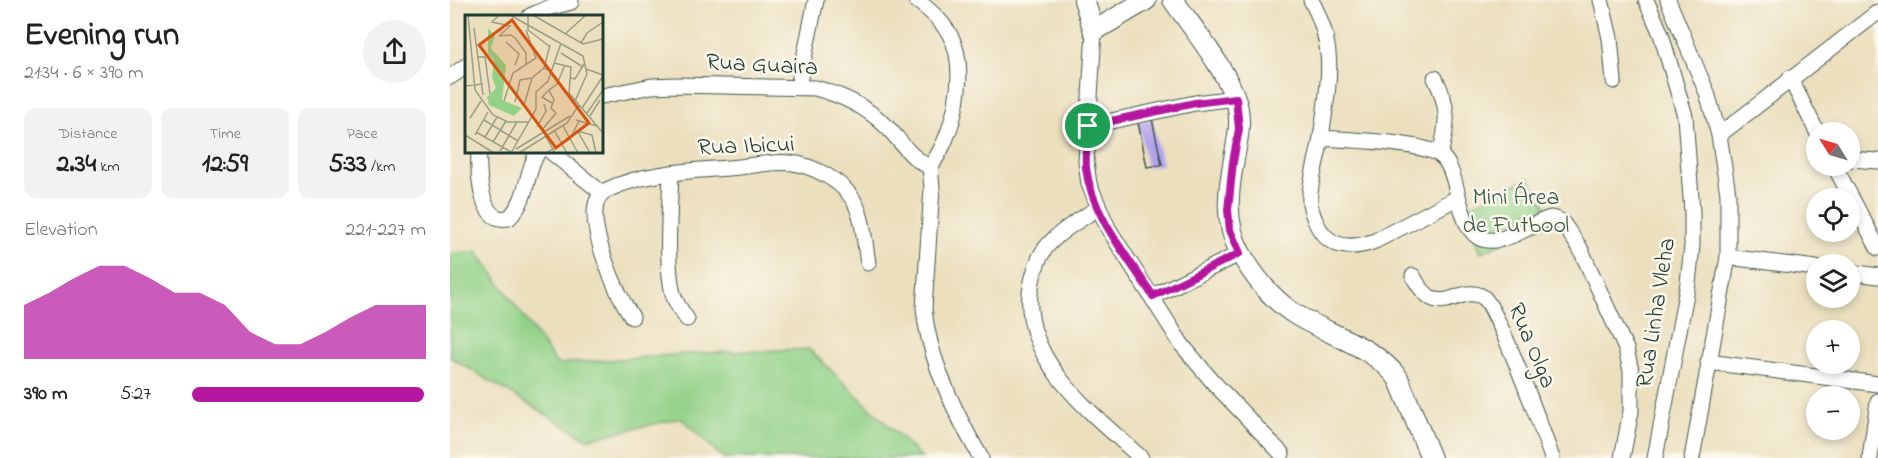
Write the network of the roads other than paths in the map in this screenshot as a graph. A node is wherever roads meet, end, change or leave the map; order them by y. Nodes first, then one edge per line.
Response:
1 (816, 0) edge
2 (916, 0) edge
3 (1084, 0) edge
4 (1146, 0) edge
5 (1173, 0) edge
6 (1311, 0) edge
7 (1601, 0) edge
8 (1646, 0) edge
9 (1668, 0) edge
10 (571, 2) dead end
11 (1878, 12) edge
12 (532, 15) edge
13 (1094, 31) junction
14 (465, 67) edge
15 (450, 77) edge
16 (1435, 78) dead end
17 (1790, 78) junction
18 (1614, 81) dead end
19 (798, 87) junction
20 (603, 96) edge
21 (1236, 98) junction
22 (1812, 122) edge
23 (1088, 126) junction
24 (1719, 135) junction
25 (1321, 138) junction
26 (480, 153) edge
27 (538, 153) edge
28 (552, 153) edge
29 (1440, 155) junction
30 (1860, 159) edge
31 (1876, 159) edge
32 (930, 167) junction
33 (671, 173) junction
34 (1840, 176) edge
35 (602, 193) junction
36 (1458, 198) junction
37 (1098, 208) junction
38 (1878, 248) edge
39 (1240, 253) junction
40 (1728, 256) junction
41 (868, 263) dead end
42 (1806, 267) edge
43 (1860, 273) edge
44 (1413, 276) dead end
45 (1878, 276) edge
46 (1153, 296) junction
47 (632, 317) dead end
48 (687, 319) dead end
49 (1708, 362) junction
50 (1878, 384) edge
51 (1878, 401) edge
52 (1282, 454) dead end
53 (981, 458) edge
54 (1141, 458) edge
55 (1431, 458) edge
56 (1552, 458) edge
57 (1622, 458) edge
58 (1655, 458) edge
59 (1692, 458) edge
60 (1870, 458) edge

1 - 19 street
2 - 32 street
3 - 13 main road
4 - 13 main road
5 - 21 main road
6 - 25 street
7 - 18 street
8 - 58 street, Rua Linha Vleha
9 - 24 street
10 - 12 street
11 - 17 street
13 - 23 street
14 - 15 street
16 - 29 street
17 - 22 street
17 - 24 street
19 - 20 street, Rua Guaira
19 - 32 street, Rua Guaira
21 - 23 street
21 - 39 main road
23 - 37 street
24 - 40 street
25 - 29 street
25 - 36 street
26 - 27 street
28 - 35 street
29 - 36 street
30 - 31 street
32 - 53 street
33 - 35 street, Rua Ibicui
33 - 41 street, Rua Ibicui
33 - 48 street
34 - 38 street
35 - 47 street
36 - 57 street
37 - 46 street
37 - 54 street
39 - 46 street
39 - 55 main road
40 - 42 street
40 - 49 street
43 - 45 street
44 - 56 street, Rua Olga
46 - 52 street
49 - 50 street
49 - 59 street
51 - 60 street

